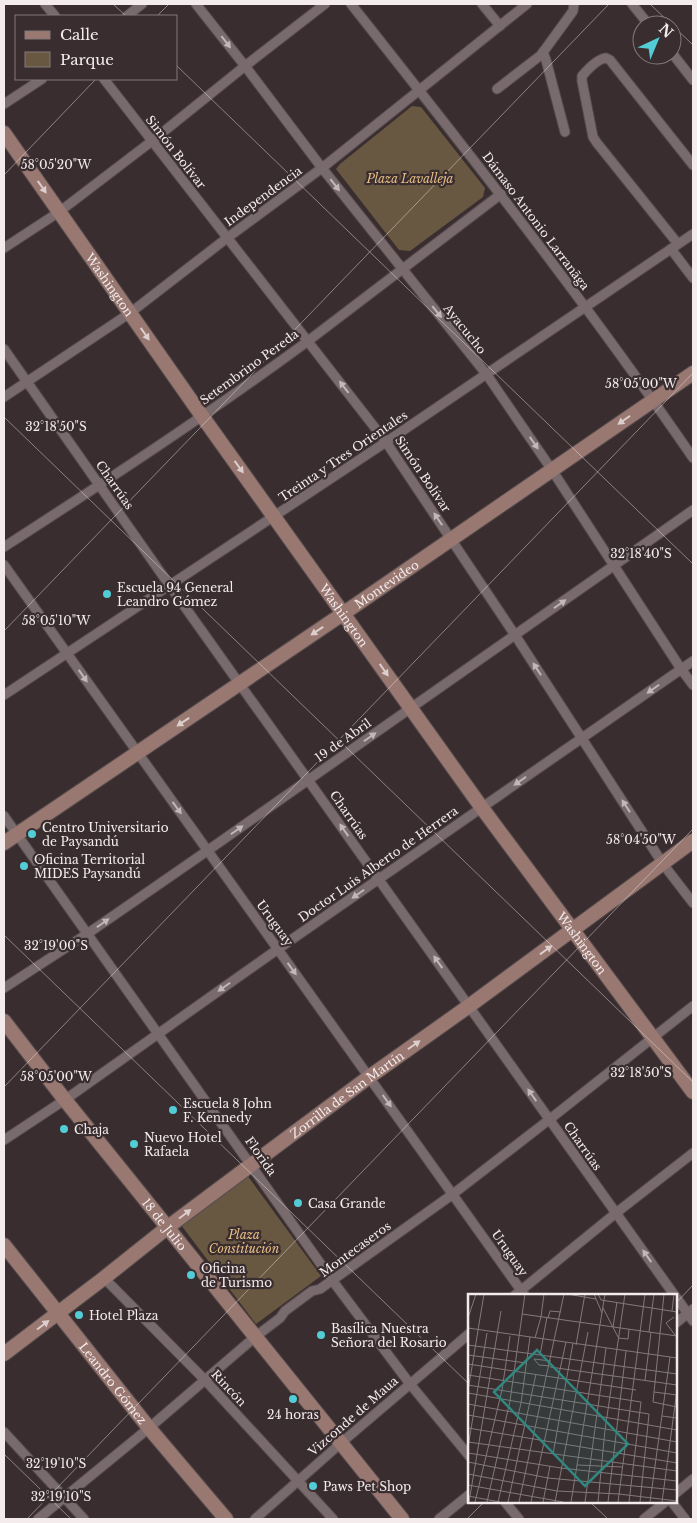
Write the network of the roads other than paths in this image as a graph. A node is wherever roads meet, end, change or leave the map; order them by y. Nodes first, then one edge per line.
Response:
1 (45, 4) edge
2 (142, 4) edge
3 (196, 4) edge
4 (325, 4) edge
5 (351, 4) edge
6 (482, 4) edge
7 (527, 4) edge
8 (574, 4) edge
9 (632, 4) edge
10 (54, 15) edge
11 (128, 15) edge
12 (641, 15) edge
13 (500, 26) junction
14 (543, 52) junction
15 (693, 64) edge
16 (681, 65) edge
17 (245, 66) junction
18 (685, 70) junction
19 (40, 80) edge
20 (105, 80) edge
21 (693, 80) edge
22 (497, 89) dead end
23 (420, 91) junction
24 (4, 104) edge
25 (565, 132) dead end
26 (4, 133) edge
27 (152, 141) junction
28 (693, 165) edge
29 (322, 168) junction
30 (500, 194) junction
31 (59, 212) junction
32 (693, 234) edge
33 (227, 238) junction
34 (674, 246) junction
35 (4, 248) edge
36 (402, 269) junction
37 (693, 278) edge
38 (586, 307) junction
39 (130, 313) junction
40 (308, 341) junction
41 (4, 349) edge
42 (693, 373) edge
43 (487, 375) junction
44 (27, 382) junction
45 (4, 397) edge
46 (653, 400) junction
47 (202, 416) junction
48 (386, 442) junction
49 (693, 458) edge
50 (552, 470) junction
51 (100, 485) junction
52 (693, 510) edge
53 (275, 517) junction
54 (452, 539) junction
55 (4, 548) edge
56 (4, 565) edge
57 (614, 566) junction
58 (170, 586) junction
59 (344, 613) junction
60 (515, 635) junction
61 (67, 654) junction
62 (693, 661) edge
63 (681, 669) junction
64 (240, 684) junction
65 (693, 685) edge
66 (4, 695) edge
67 (411, 708) junction
68 (582, 738) junction
69 (138, 753) junction
70 (308, 780) junction
71 (482, 808) junction
72 (4, 816) edge
73 (17, 834) junction
74 (693, 841) edge
75 (4, 843) edge
76 (207, 851) junction
77 (663, 864) junction
78 (379, 879) junction
79 (693, 903) edge
80 (573, 930) junction
81 (87, 934) junction
82 (278, 949) junction
83 (4, 988) edge
84 (469, 1006) junction
85 (693, 1006) edge
86 (4, 1021) edge
87 (158, 1033) junction
88 (653, 1037) junction
89 (369, 1076) junction
90 (693, 1092) edge
91 (65, 1100) junction
92 (550, 1120) junction
93 (4, 1140) edge
94 (693, 1153) edge
95 (252, 1165) junction
96 (453, 1194) junction
97 (616, 1213) junction
98 (168, 1227) junction
99 (4, 1245) edge
100 (104, 1278) junction
101 (332, 1280) junction
102 (520, 1294) edge
103 (674, 1294) edge
104 (677, 1298) edge
105 (690, 1311) edge
106 (58, 1313) junction
107 (693, 1321) edge
108 (677, 1322) edge
109 (468, 1335) edge
110 (255, 1337) junction
111 (4, 1354) edge
112 (204, 1380) junction
113 (410, 1384) junction
114 (149, 1428) junction
115 (4, 1432) edge
116 (341, 1443) junction
117 (468, 1455) edge
118 (298, 1480) junction
119 (693, 1480) edge
120 (677, 1492) edge
121 (468, 1496) edge
122 (64, 1498) junction
123 (506, 1503) edge
124 (664, 1503) edge
125 (673, 1503) edge
126 (38, 1519) edge
127 (84, 1519) edge
128 (226, 1519) edge
129 (255, 1519) edge
130 (333, 1519) edge
131 (402, 1519) edge
132 (439, 1519) edge
133 (519, 1519) edge
134 (644, 1519) edge
135 (685, 1519) edge

1 - 10 street
2 - 11 street
3 -> 17 street, Ayacucho
4 - 17 street
5 - 23 street, Dámaso Antonio Larranãga
6 - 13 street
7 - 13 street, Independencia
8 - 14 street
9 - 12 street
13 - 23 street, Independencia
14 - 22 street
14 - 25 street
15 - 18 street
16 - 18 street
17 - 27 street
17 - 29 street, Ayacucho
18 - 21 street
19 - 24 street
20 - 27 street, Simón Bolívar
23 - 29 street, Independencia
23 - 30 street, Dámaso Antonio Larranãga
26 -> 31 street, Washington
27 - 31 street
27 - 33 street, Simón Bolívar
28 - 34 street
29 - 33 street, Independencia
29 -> 36 street, Ayacucho
30 - 36 street, Setembrino Pereda
30 - 38 street, Dámaso Antonio Larranãga
31 - 35 street
31 - 39 street, Washington
32 - 34 street, Treinta y Tres Orientales
33 - 39 street, Independencia
33 - 40 street, Simón Bolívar
34 - 37 street
34 - 38 street, Treinta y Tres Orientales
36 - 40 street, Setembrino Pereda
36 -> 43 street, Ayacucho
38 - 43 street, Treinta y Tres Orientales
38 - 46 street, Dámaso Antonio Larranãga
39 - 44 street, Independencia
39 -> 47 street, Washington
40 - 47 street, Setembrino Pereda
48 -> 40 street, Simón Bolívar
41 - 44 street, Charrúas
42 - 46 street, Montevideo
43 - 48 street, Treinta y Tres Orientales
43 -> 50 street, Ayacucho
44 - 45 street, Independencia
44 - 51 street, Charrúas
46 - 49 street, Dámaso Antonio Larranãga
46 -> 50 street, Montevideo
47 - 51 street, Setembrino Pereda
47 -> 53 street, Washington
48 - 53 street, Treinta y Tres Orientales
54 -> 48 street, Simón Bolívar
50 - 54 street, Montevideo
50 - 57 street, Ayacucho
51 - 55 street, Setembrino Pereda
51 - 58 street, Charrúas
52 - 57 street, 19 de Abril
53 - 58 street, Treinta y Tres Orientales
53 - 59 street, Washington
54 - 59 street, Montevideo
54 - 60 street, Simón Bolívar
56 - 61 street, Uruguay
60 -> 57 street, 19 de Abril
57 - 63 street, Ayacucho
58 - 61 street, Treinta y Tres Orientales
58 - 64 street, Charrúas
59 -> 64 street, Montevideo
59 -> 67 street, Washington
60 - 67 street, 19 de Abril
68 -> 60 street, Simón Bolívar
61 - 66 street, Treinta y Tres Orientales
61 -> 69 street, Uruguay
62 - 63 street, Doctor Luis Alberto de Herrera
63 - 65 street, Ayacucho
63 -> 68 street, Doctor Luis Alberto de Herrera
64 -> 69 street, Montevideo
64 - 70 street, Charrúas
70 -> 67 street, 19 de Abril
67 - 71 street, Washington
68 -> 71 street, Doctor Luis Alberto de Herrera
77 -> 68 street, Simón Bolívar
69 - 73 street, Montevideo
69 -> 76 street, Uruguay
76 -> 70 street, 19 de Abril
78 -> 70 street, Charrúas
71 - 78 street, Doctor Luis Alberto de Herrera
71 - 80 street, Washington
72 - 73 street, Florida
73 - 75 street, Montevideo
73 - 81 street, Florida
74 - 77 street, Zorrilla de San Martín
81 -> 76 street, 19 de Abril
76 - 82 street, Uruguay
77 - 79 street, Simón Bolívar
77 - 80 street, Zorrilla de San Martín
78 -> 82 street, Doctor Luis Alberto de Herrera
84 -> 78 street, Charrúas
84 -> 80 street, Zorrilla de San Martín
80 - 88 street, Washington
81 - 83 street, 19 de Abril
81 - 87 street, Florida
82 -> 87 street, Doctor Luis Alberto de Herrera
82 -> 89 street, Uruguay
89 -> 84 street, Zorrilla de San Martín
92 -> 84 street, Charrúas
85 - 88 street, Montecaseros
86 - 91 street, 18 de Julio
87 - 91 street, Doctor Luis Alberto de Herrera
87 - 95 street, Florida
88 - 90 street, Washington
88 - 92 street, Montecaseros
89 - 95 street, Zorrilla de San Martín
89 -> 96 street, Uruguay
91 - 93 street, Doctor Luis Alberto de Herrera
91 - 98 street, 18 de Julio
92 - 96 street, Montecaseros
92 - 97 street, Charrúas
94 - 97 street
98 -> 95 street, Zorrilla de San Martín
95 - 101 street, Florida
96 - 101 street, Montecaseros
96 - 102 street, Uruguay
97 - 102 street
103 -> 97 street, Charrúas
98 - 100 street, Zorrilla de San Martín
98 - 110 street, 18 de Julio
99 - 106 street, Leandro Gómez
100 - 106 street, Zorrilla de San Martín
100 - 112 street, Rincón
101 - 110 street, Montecaseros
101 - 113 street, Florida
104 - 105 street, Charrúas
105 - 107 street, Charrúas
105 - 108 street
111 -> 106 street, Zorrilla de San Martín
106 - 114 street, Leandro Gómez
109 - 113 street, Vizconde de Maua
110 - 112 street, Montecaseros
110 - 116 street, 18 de Julio
112 - 114 street, Montecaseros
112 - 118 street, Rincón
113 - 116 street, Vizconde de Maua
113 - 117 street, Florida
114 - 122 street, Montecaseros
114 - 128 street, Leandro Gómez
115 - 122 street
116 - 118 street, Vizconde de Maua
116 - 131 street, 18 de Julio
118 - 129 street, Vizconde de Maua
118 - 130 street, Rincón
119 - 120 street
121 - 132 street
122 - 126 street, Montecaseros
122 - 127 street
123 - 133 street
124 - 134 street
125 - 135 street

